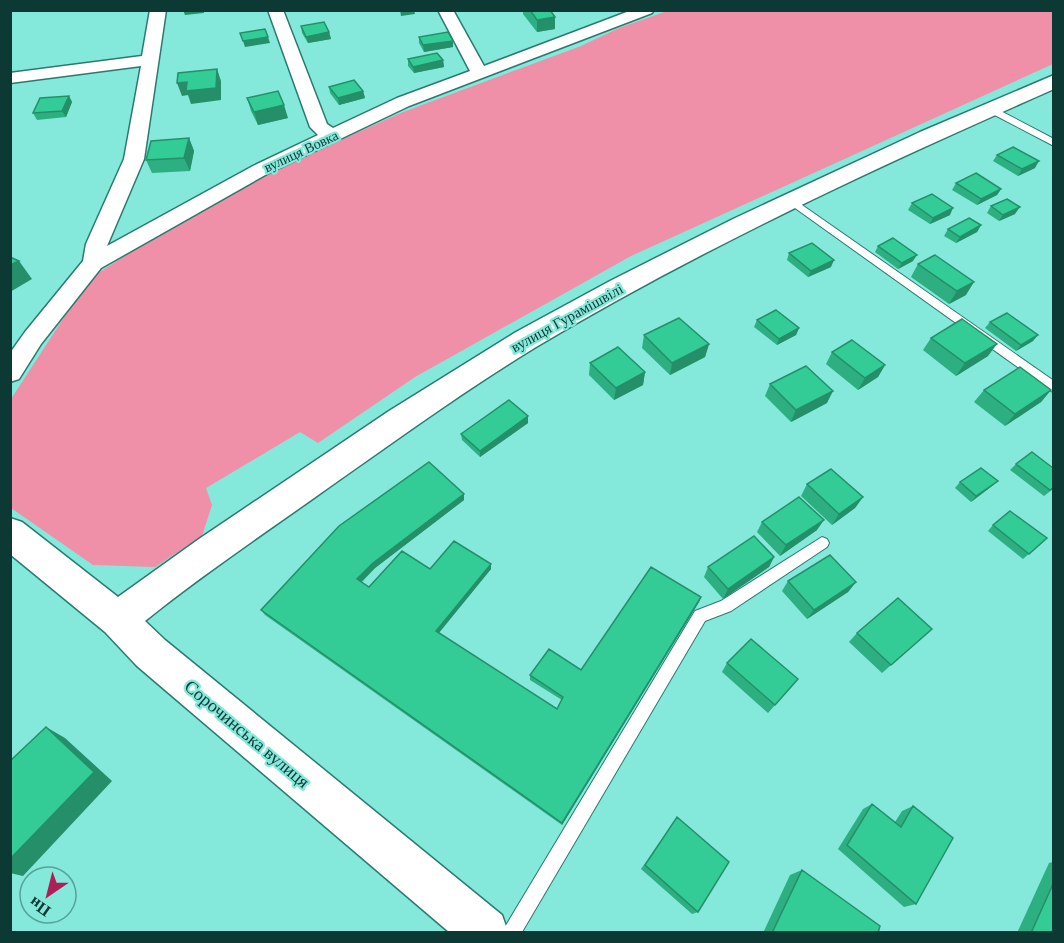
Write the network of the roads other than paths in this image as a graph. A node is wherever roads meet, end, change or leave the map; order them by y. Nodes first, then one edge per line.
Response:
1 (158, 10) edge
2 (275, 10) edge
3 (445, 10) edge
4 (593, 10) edge
5 (647, 10) edge
6 (607, 26) junction
7 (150, 60) junction
8 (480, 73) junction
9 (10, 78) edge
10 (1053, 81) edge
11 (990, 109) junction
12 (331, 136) junction
13 (1053, 143) edge
14 (792, 201) junction
15 (93, 263) junction
16 (10, 373) edge
17 (1053, 388) edge
18 (10, 533) edge
19 (822, 543) dead end
20 (118, 620) junction
21 (485, 933) edge
22 (511, 933) edge

1 - 7 street
2 - 12 street
3 - 8 street
4 - 6 street
5 - 6 street, вулиця Вовка
6 - 8 street, вулиця Вовка
7 - 9 street
7 - 15 street
8 - 12 street, вулиця Вовка
10 - 11 main road, вулиця Гурамішвілі
11 - 13 lane
11 - 14 main road, вулиця Гурамішвілі
12 - 15 street, вулиця Вовка
14 - 17 lane
14 - 20 main road, вулиця Гурамішвілі
15 - 16 street, вулиця Вовка
18 - 20 main road, Сорочинська вулиця
19 - 22 lane
20 - 21 main road, Сорочинська вулиця

